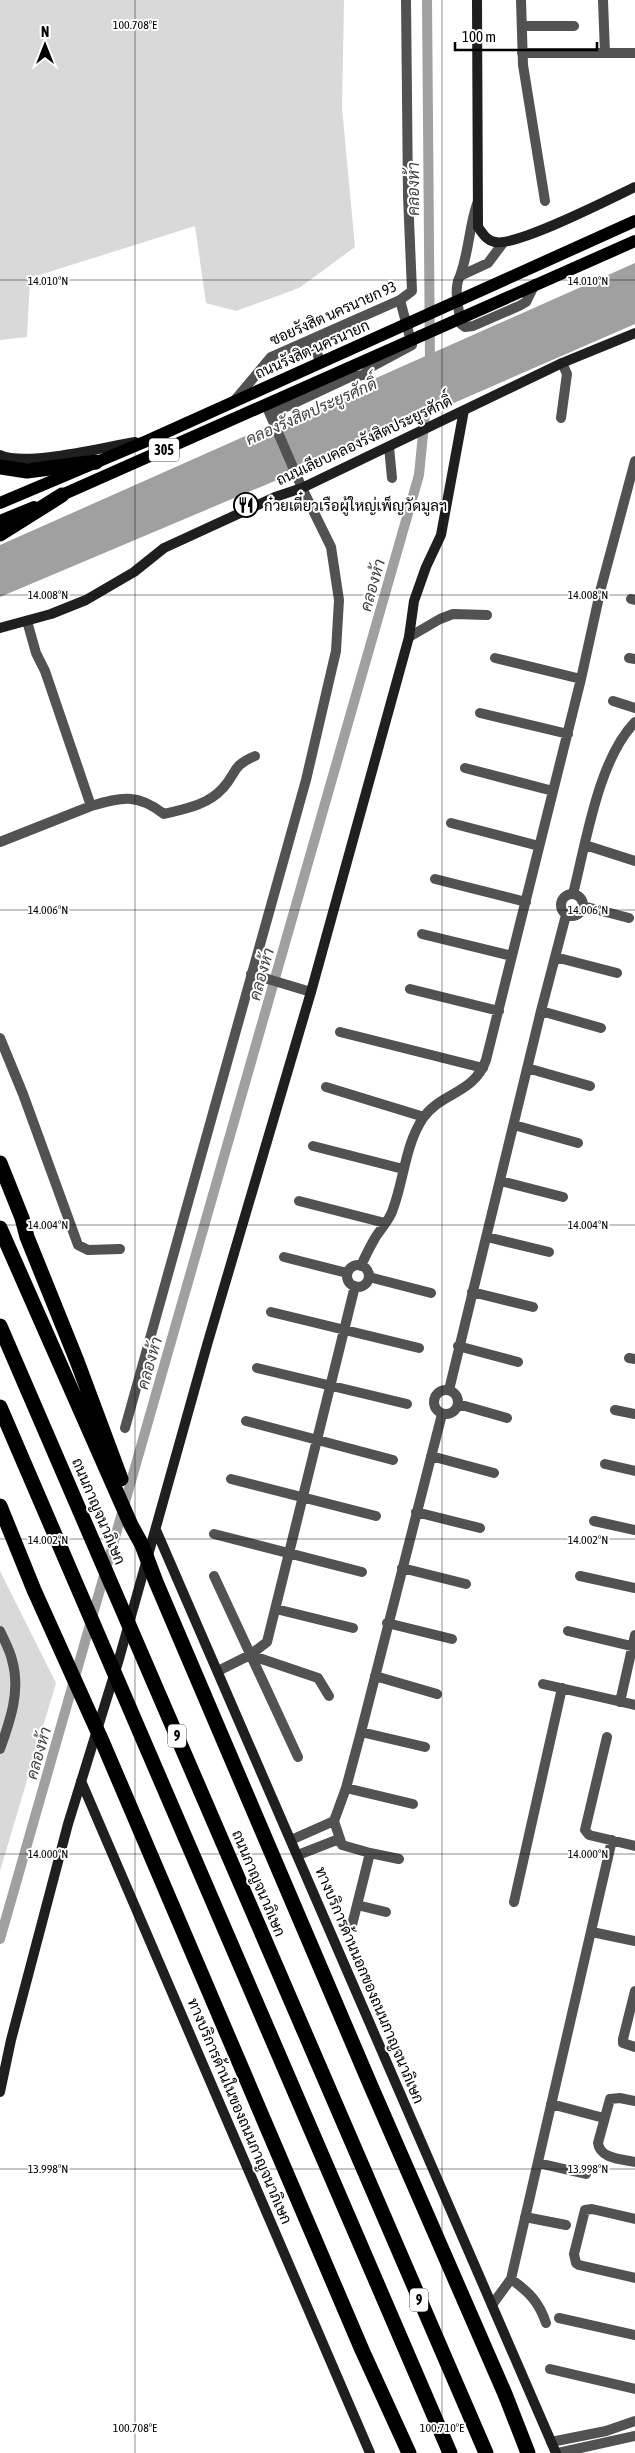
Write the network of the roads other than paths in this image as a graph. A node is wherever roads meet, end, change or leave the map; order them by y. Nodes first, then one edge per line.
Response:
1 (406, 0) edge
2 (477, 0) edge
3 (521, 0) edge
4 (603, 0) edge
5 (522, 26) junction
6 (574, 26) dead end
7 (635, 53) edge
8 (522, 54) junction
9 (605, 54) junction
10 (635, 187) edge
11 (545, 201) dead end
12 (478, 203) junction
13 (635, 221) edge
14 (635, 241) edge
15 (504, 243) junction
16 (460, 276) junction
17 (535, 284) junction
18 (400, 300) junction
19 (635, 333) edge
20 (311, 339) junction
21 (321, 362) junction
22 (562, 363) junction
23 (234, 402) junction
24 (464, 410) junction
25 (270, 412) junction
26 (561, 418) dead end
27 (149, 440) junction
28 (389, 447) junction
29 (0, 455) edge
30 (635, 460) edge
31 (96, 462) junction
32 (0, 466) edge
33 (392, 478) dead end
34 (300, 484) junction
35 (62, 495) junction
36 (0, 503) edge
37 (0, 521) edge
38 (0, 534) edge
39 (487, 615) dead end
40 (27, 621) junction
41 (0, 628) edge
42 (409, 637) junction
43 (495, 658) dead end
44 (581, 679) junction
45 (613, 701) dead end
46 (635, 708) edge
47 (480, 713) dead end
48 (635, 722) edge
49 (568, 734) junction
50 (255, 756) dead end
51 (465, 768) dead end
52 (553, 790) junction
53 (91, 806) junction
54 (451, 823) dead end
55 (0, 842) edge
56 (585, 845) junction
57 (539, 846) junction
58 (635, 860) edge
59 (435, 879) dead end
60 (573, 894) junction
61 (526, 902) junction
62 (583, 906) junction
63 (566, 915) junction
64 (629, 918) dead end
65 (422, 934) dead end
66 (512, 956) junction
67 (555, 956) junction
68 (617, 973) dead end
69 (254, 975) junction
70 (410, 990) dead end
71 (308, 992) junction
72 (540, 1010) junction
73 (498, 1011) junction
74 (601, 1028) dead end
75 (340, 1032) dead end
76 (0, 1038) edge
77 (483, 1068) junction
78 (527, 1068) junction
79 (590, 1086) dead end
80 (326, 1087) dead end
81 (424, 1117) junction
82 (514, 1125) junction
83 (578, 1142) dead end
84 (313, 1146) dead end
85 (0, 1163) edge
86 (403, 1169) junction
87 (501, 1181) junction
88 (0, 1183) edge
89 (563, 1196) dead end
90 (299, 1201) dead end
91 (385, 1224) junction
92 (0, 1228) edge
93 (487, 1237) junction
94 (26, 1238) junction
95 (120, 1249) dead end
96 (549, 1252) dead end
97 (284, 1257) dead end
98 (361, 1266) junction
99 (347, 1273) junction
100 (369, 1277) junction
101 (355, 1286) junction
102 (472, 1292) junction
103 (431, 1293) dead end
104 (533, 1307) dead end
105 (270, 1312) dead end
106 (0, 1326) edge
107 (344, 1330) junction
108 (458, 1346) junction
109 (418, 1348) dead end
110 (518, 1362) dead end
111 (257, 1368) dead end
112 (331, 1386) junction
113 (449, 1390) junction
114 (407, 1404) dead end
115 (458, 1404) junction
116 (0, 1407) edge
117 (616, 1410) dead end
118 (442, 1414) junction
119 (635, 1414) edge
120 (507, 1418) dead end
121 (246, 1421) dead end
122 (126, 1428) dead end
123 (317, 1441) junction
124 (431, 1456) junction
125 (393, 1460) dead end
126 (605, 1464) dead end
127 (635, 1471) edge
128 (494, 1473) dead end
129 (231, 1479) dead end
130 (303, 1498) junction
131 (0, 1506) edge
132 (416, 1512) junction
133 (376, 1516) dead end
134 (594, 1520) dead end
135 (480, 1528) dead end
136 (0, 1530) edge
137 (156, 1530) junction
138 (635, 1530) edge
139 (214, 1534) dead end
140 (142, 1545) junction
141 (290, 1553) junction
142 (402, 1568) junction
143 (362, 1572) dead end
144 (214, 1576) dead end
145 (580, 1576) dead end
146 (466, 1584) dead end
147 (635, 1588) edge
148 (34, 1590) junction
149 (276, 1609) junction
150 (387, 1623) junction
151 (353, 1628) dead end
152 (0, 1631) edge
153 (568, 1631) dead end
154 (635, 1635) edge
155 (452, 1639) dead end
156 (634, 1646) edge
157 (250, 1655) junction
158 (218, 1672) junction
159 (375, 1676) junction
160 (543, 1684) dead end
161 (562, 1688) junction
162 (437, 1694) dead end
163 (329, 1696) dead end
164 (620, 1702) junction
165 (635, 1705) edge
166 (361, 1732) junction
167 (607, 1737) dead end
168 (425, 1747) dead end
169 (0, 1749) edge
170 (298, 1757) dead end
171 (81, 1781) junction
172 (346, 1788) junction
173 (413, 1804) dead end
174 (334, 1821) junction
175 (339, 1839) junction
176 (291, 1840) junction
177 (612, 1840) junction
178 (635, 1846) edge
179 (370, 1853) junction
180 (298, 1855) junction
181 (399, 1859) dead end
182 (514, 1902) dead end
183 (357, 1905) junction
184 (386, 1912) dead end
185 (352, 1925) dead end
186 (592, 1932) junction
187 (635, 1942) edge
188 (635, 1991) edge
189 (635, 2047) edge
190 (0, 2092) edge
191 (635, 2101) edge
192 (551, 2104) junction
193 (600, 2117) dead end
194 (635, 2162) edge
195 (538, 2163) junction
196 (586, 2174) dead end
197 (525, 2217) junction
198 (635, 2218) edge
199 (566, 2225) dead end
200 (635, 2278) edge
201 (510, 2280) junction
202 (492, 2305) junction
203 (559, 2318) dead end
204 (546, 2323) dead end
205 (635, 2335) edge
206 (550, 2369) dead end
207 (635, 2389) edge
208 (635, 2422) edge
209 (635, 2436) edge
210 (551, 2442) junction
211 (370, 2453) edge
212 (409, 2453) edge
213 (450, 2453) edge
214 (486, 2453) edge
215 (528, 2453) edge
216 (557, 2453) edge

1 - 18 street, ซอยรังสิต นครนายก 93
2 - 12 street
3 - 5 street
4 - 9 street
5 - 6 street
5 - 8 street
7 - 9 street
8 - 9 street
8 - 11 street
10 - 15 street
12 - 15 street
12 - 16 street
13 - 21 main road, ถนนรังสิต-นครนายก / 305
14 - 17 main road, 305
15 - 16 street
16 - 17 street
17 - 25 main road, 305
18 - 20 street, ซอยรังสิต นครนายก 93
18 - 25 street
19 - 22 street, ถนนเลียบคลองรังสิตประยูรศักดิ์
20 - 21 street
20 - 23 street, ซอยรังสิต นครนายก 93
21 - 23 main road, ถนนรังสิต-นครนายก / 305
22 - 24 street, ถนนเลียบคลองรังสิตประยูรศักดิ์
22 - 26 street
23 - 27 main road, ถนนรังสิต-นครนายก / 305
24 - 28 street, ถนนเลียบคลองรังสิตประยูรศักดิ์
24 - 42 street
25 - 34 street
25 - 35 main road, 305
27 - 29 street
27 - 31 main road, ถนนรังสิต-นครนายก / 305
28 - 33 street
28 - 34 street, ถนนเลียบคลองรังสิตประยูรศักดิ์
30 - 44 street
31 - 32 highway
31 - 36 main road, ถนนรังสิต-นครนายก / 305
34 - 40 street, ถนนเลียบคลองรังสิตประยูรศักดิ์
34 - 69 street
35 - 37 main road, 305
35 - 38 highway
39 - 42 street
40 - 41 street, ถนนเลียบคลองรังสิตประยูรศักดิ์
40 - 53 street
42 - 71 street
43 - 44 street
44 - 49 street
45 - 46 street
47 - 49 street
48 - 56 street
49 - 52 street
50 - 53 street
51 - 52 street
52 - 57 street
53 - 55 street
54 - 57 street
56 - 58 street
56 - 60 street
57 - 61 street
59 - 61 street
60 - 62 street
60 - 63 street
61 - 66 street
62 - 63 street
62 - 64 street
63 - 67 street
65 - 66 street
66 - 73 street
67 - 68 street
67 - 72 street
69 - 71 street
69 - 122 street
70 - 73 street
71 - 137 street
72 - 74 street
72 - 78 street
73 - 77 street
75 - 77 street
76 - 95 street
77 - 81 street
78 - 79 street
78 - 82 street
80 - 81 street
81 - 86 street
82 - 83 street
82 - 87 street
84 - 86 street
85 - 94 highway
86 - 91 street
87 - 89 street
87 - 93 street
88 - 94 highway
90 - 91 street
91 - 98 street
92 - 140 highway
93 - 96 street
93 - 102 street
94 - 140 highway
97 - 99 street
98 - 99 street
98 - 100 street
99 - 101 street
100 - 101 street
100 - 103 street
101 - 107 street
102 - 104 street
102 - 108 street
105 - 107 street
106 - 214 highway, ถนนกาญจนาภิเษก / 9
107 - 109 street
107 - 112 street
108 - 110 street
108 - 113 street
111 - 112 street
112 - 114 street
112 - 123 street
113 - 115 street
113 - 118 street
115 - 118 street
115 - 120 street
116 - 213 highway, 9
117 - 119 street
118 - 124 street
121 - 123 street
123 - 125 street
123 - 130 street
124 - 128 street
124 - 132 street
126 - 127 street
129 - 130 street
130 - 133 street
130 - 141 street
131 - 148 highway
132 - 135 street
132 - 142 street
134 - 138 street
136 - 148 highway
137 - 158 street, ทางบริการด้านนอกของถนนกาญจนาภิเษก
137 - 171 street
139 - 141 street
140 - 215 highway
141 - 143 street
141 - 149 street
142 - 146 street
142 - 150 street
144 - 157 street
145 - 147 street
148 - 212 highway
149 - 151 street
149 - 157 street
150 - 155 street
150 - 159 street
152 - 169 street
153 - 156 street
154 - 156 street
156 - 164 street
157 - 158 street
157 - 163 street
157 - 170 street
158 - 176 street, ทางบริการด้านนอกของถนนกาญจนาภิเษก
159 - 162 street
159 - 166 street
160 - 161 street
161 - 164 street
161 - 182 street
164 - 165 street
166 - 168 street
166 - 172 street
167 - 177 street
171 - 190 street
171 - 211 street, ทางบริการด้านในของถนนกาญจนาภิเษก
172 - 173 street
172 - 174 street
174 - 175 street
174 - 176 street
175 - 179 street
175 - 180 street
176 - 180 street, ทางบริการด้านนอกของถนนกาญจนาภิเษก
177 - 178 street
177 - 186 street
179 - 181 street
179 - 183 street
180 - 202 street, ทางบริการด้านนอกของถนนกาญจนาภิเษก
183 - 184 street
183 - 185 street
186 - 187 street
186 - 192 street
188 - 189 street
191 - 194 street
192 - 193 street
192 - 195 street
195 - 196 street
195 - 197 street
197 - 199 street
197 - 201 street
198 - 200 street
201 - 202 street
201 - 204 street
202 - 210 street, ทางบริการด้านนอกของถนนกาญจนาภิเษก
203 - 205 street
206 - 207 street
208 - 210 street
209 - 216 street
210 - 216 street, ทางบริการด้านนอกของถนนกาญจนาภิเษก

